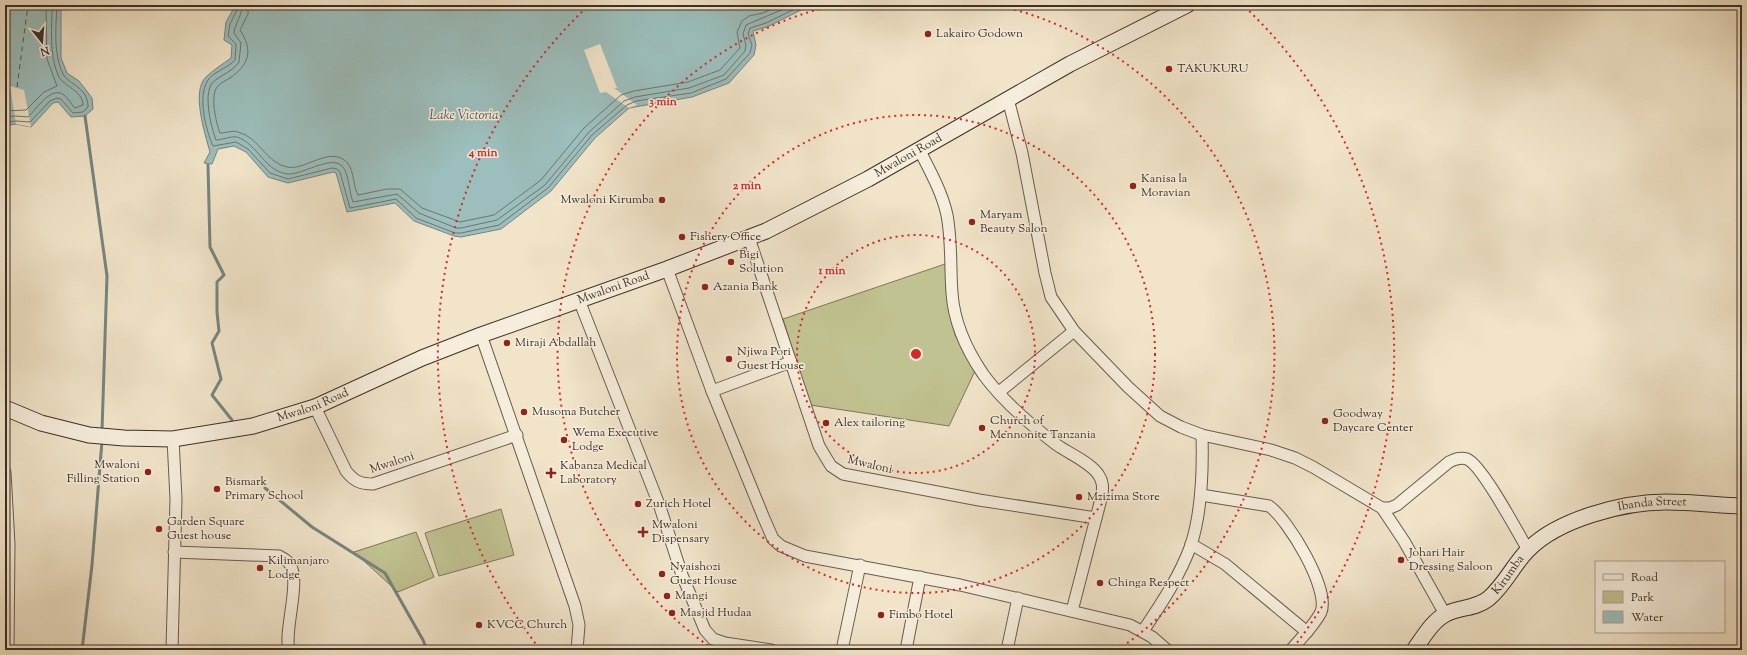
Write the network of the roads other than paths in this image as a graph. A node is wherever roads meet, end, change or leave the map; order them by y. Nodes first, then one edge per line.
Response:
1 (1187, 5) edge
2 (1008, 99) junction
3 (920, 151) junction
4 (749, 238) junction
5 (667, 269) junction
6 (579, 300) junction
7 (1074, 331) junction
8 (481, 335) junction
9 (792, 362) junction
10 (712, 391) junction
11 (999, 392) junction
12 (315, 407) junction
13 (5, 408) edge
14 (517, 435) junction
15 (1202, 435) junction
16 (173, 438) junction
17 (5, 472) edge
18 (1201, 495) junction
19 (1742, 506) edge
20 (1382, 508) junction
21 (1096, 518) junction
22 (1566, 526) joint
23 (1191, 544) junction
24 (1528, 550) junction
25 (174, 552) junction
26 (860, 565) junction
27 (920, 577) junction
28 (1018, 598) junction
29 (1072, 611) junction
30 (1445, 614) junction
31 (1143, 631) junction
32 (1307, 632) junction
33 (8, 650) edge
34 (172, 650) edge
35 (289, 650) edge
36 (577, 650) edge
37 (770, 650) edge
38 (842, 650) edge
39 (906, 650) edge
40 (1007, 650) edge
41 (1167, 650) edge
42 (1291, 650) edge
43 (1414, 650) edge

1 - 2 street, Mwaloni Road
2 - 3 street, Mwaloni Road
2 - 7 street
3 - 4 street, Mwaloni Road
3 - 11 street
4 - 5 street, Mwaloni Road
4 - 9 street, Mwaloni
5 - 6 street, Mwaloni Road
5 - 10 street
6 - 8 street, Mwaloni Road
6 - 37 street
7 - 11 street
7 - 15 street
8 - 12 street, Mwaloni Road
8 - 14 street
9 - 10 street
9 - 21 street, Mwaloni
10 - 26 street
11 - 21 street
12 - 14 street, Mwaloni
12 - 16 street, Mwaloni Road
13 - 16 street, Mwaloni Road
14 - 36 street
15 - 18 street
15 - 20 street
16 - 25 street
17 - 33 street
18 - 23 street
18 - 32 street
19 - 22 street, Ibanda Street
20 - 24 street
20 - 30 street
21 - 29 street
22 - 24 street, Kirumba
23 - 31 street
23 - 32 street
24 - 30 street, Kirumba
25 - 34 street
25 - 35 street
26 - 27 street
26 - 38 street
27 - 28 street
27 - 39 street
28 - 29 street
28 - 40 street
29 - 31 street
30 - 43 street
31 - 41 street
32 - 42 street

